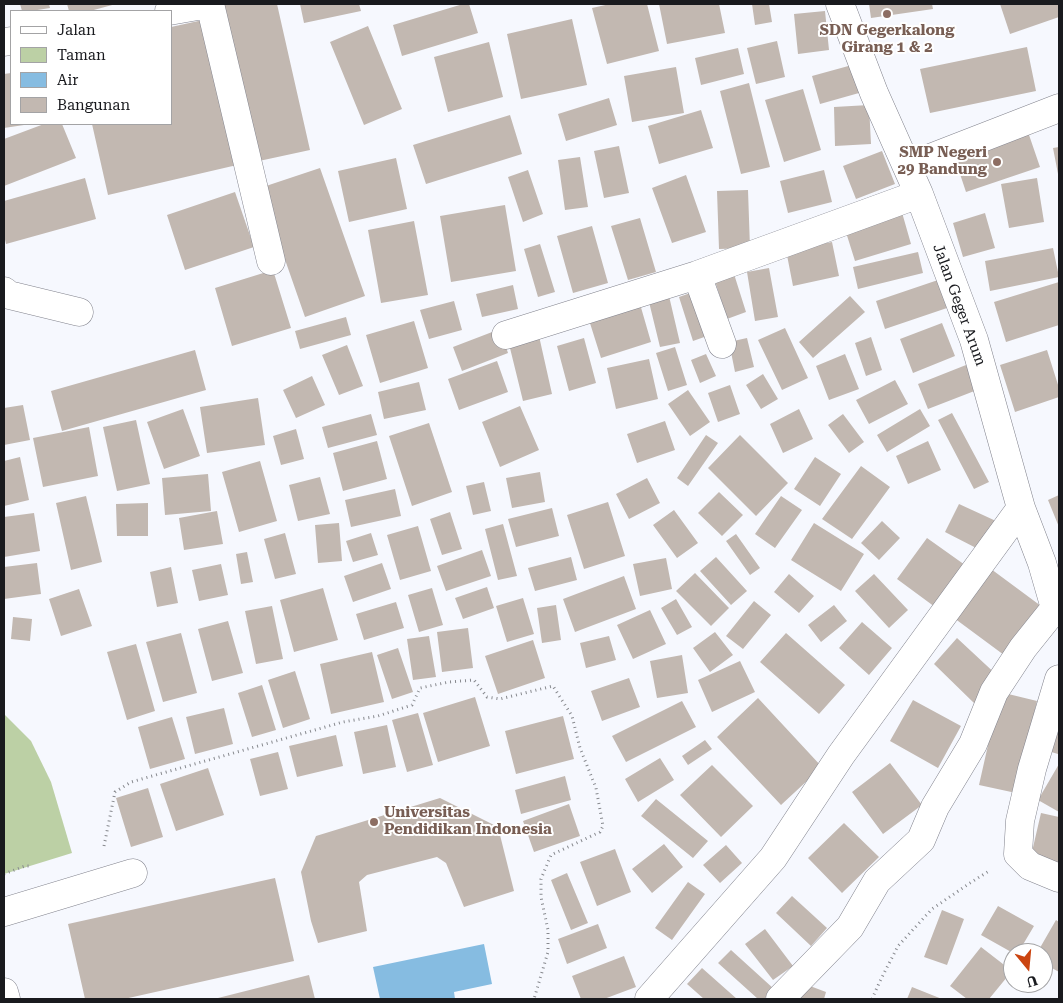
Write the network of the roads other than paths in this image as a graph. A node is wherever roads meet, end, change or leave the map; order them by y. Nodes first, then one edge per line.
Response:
1 (210, 4) edge
2 (840, 4) edge
3 (172, 10) edge
4 (1059, 108) edge
5 (907, 167) junction
6 (919, 194) junction
7 (271, 261) dead end
8 (697, 275) junction
9 (4, 291) edge
10 (79, 312) dead end
11 (506, 335) dead end
12 (722, 344) dead end
13 (1021, 508) junction
14 (1051, 558) edge
15 (1057, 610) edge
16 (1059, 678) edge
17 (133, 872) dead end
18 (1059, 878) edge
19 (4, 912) edge
20 (4, 992) edge
21 (6, 999) edge
22 (649, 999) edge
23 (780, 999) edge

1 - 3 street
1 - 7 street
2 - 5 street, Jalan Geger Arum
4 - 5 street
5 - 6 street, Jalan Geger Arum
6 - 8 street
6 - 13 street, Jalan Geger Arum
8 - 11 street
8 - 12 street
9 - 10 street
13 - 14 street, Jalan Geger Arum
13 - 22 street
14 - 15 street, Jalan Geger Arum
15 - 23 street
16 - 18 street
17 - 19 street
20 - 21 street

